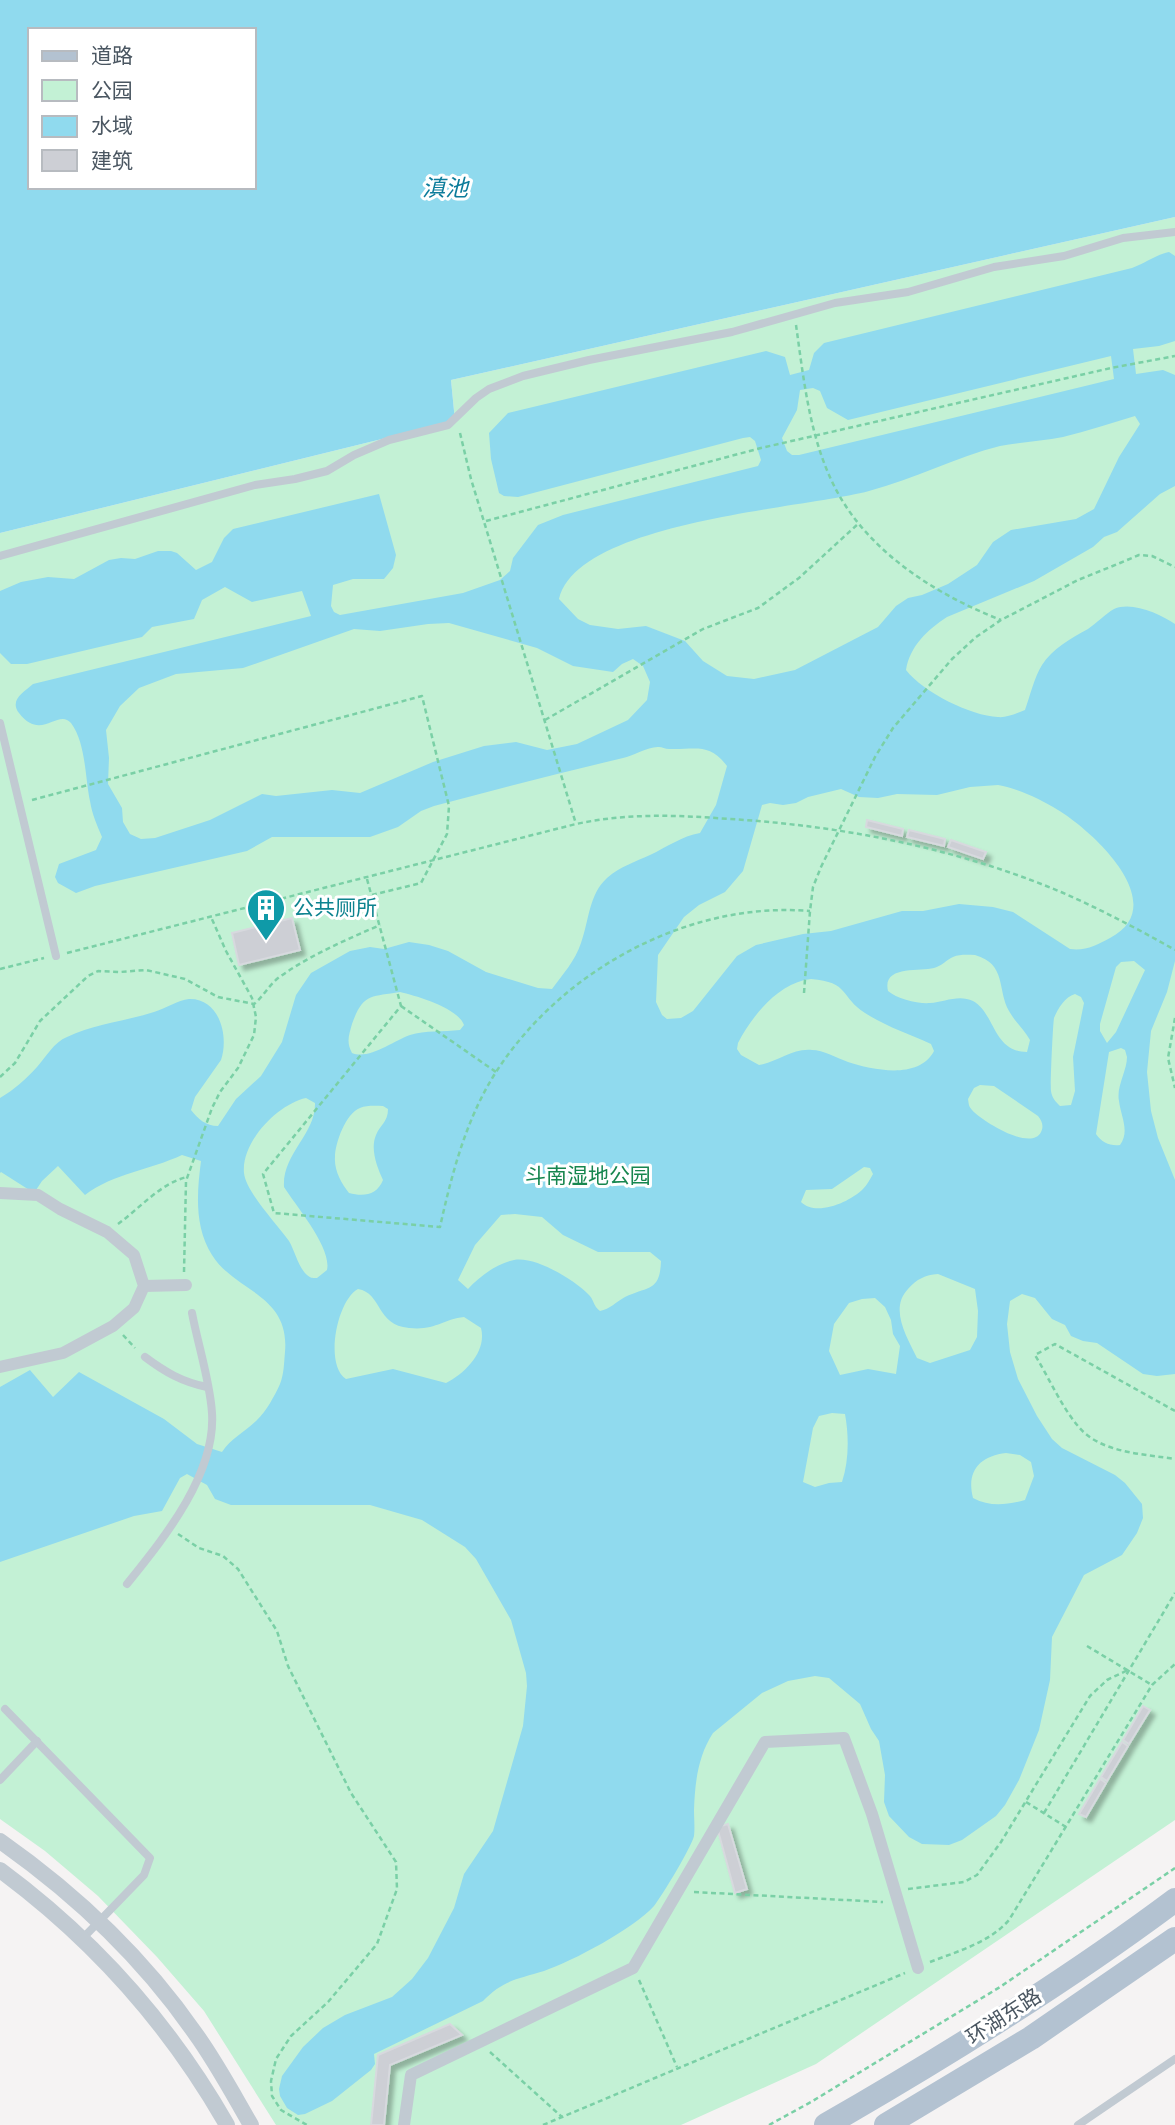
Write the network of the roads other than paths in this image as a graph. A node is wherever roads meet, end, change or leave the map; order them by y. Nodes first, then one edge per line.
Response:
1 (1175, 232) edge
2 (0, 555) edge
3 (0, 723) edge
4 (56, 956) road end
5 (0, 1193) edge
6 (186, 1285) road end
7 (144, 1286) junction
8 (192, 1313) dead end
9 (145, 1357) road end
10 (0, 1367) edge
11 (206, 1387) junction
12 (127, 1584) dead end
13 (5, 1709) dead end
14 (37, 1741) junction
15 (0, 1780) edge
16 (0, 1841) edge
17 (0, 1870) edge
18 (1175, 1900) edge
19 (99, 1922) junction
20 (82, 1939) junction
21 (1175, 1939) edge
22 (918, 1968) dead end
23 (1017, 2008) junction
24 (1031, 2038) junction
25 (1175, 2059) edge
26 (227, 2125) edge
27 (251, 2125) edge
28 (404, 2125) edge
29 (826, 2125) edge
30 (886, 2125) edge
31 (1078, 2125) edge

1 - 2 lane
3 - 4 lane
5 - 7 street
6 - 7 street
7 - 10 street
8 - 11 lane
9 - 11 lane
11 - 12 lane
13 - 14 lane
14 - 15 lane
14 - 19 lane
16 - 19 street
17 - 20 street
18 - 23 main road, 环湖东路
19 - 20 lane
19 - 27 street
20 - 26 street
21 - 24 main road, 环湖东路
22 - 28 street
23 - 24 main road
23 - 29 main road, 环湖东路
24 - 30 main road, 环湖东路
25 - 31 lane

